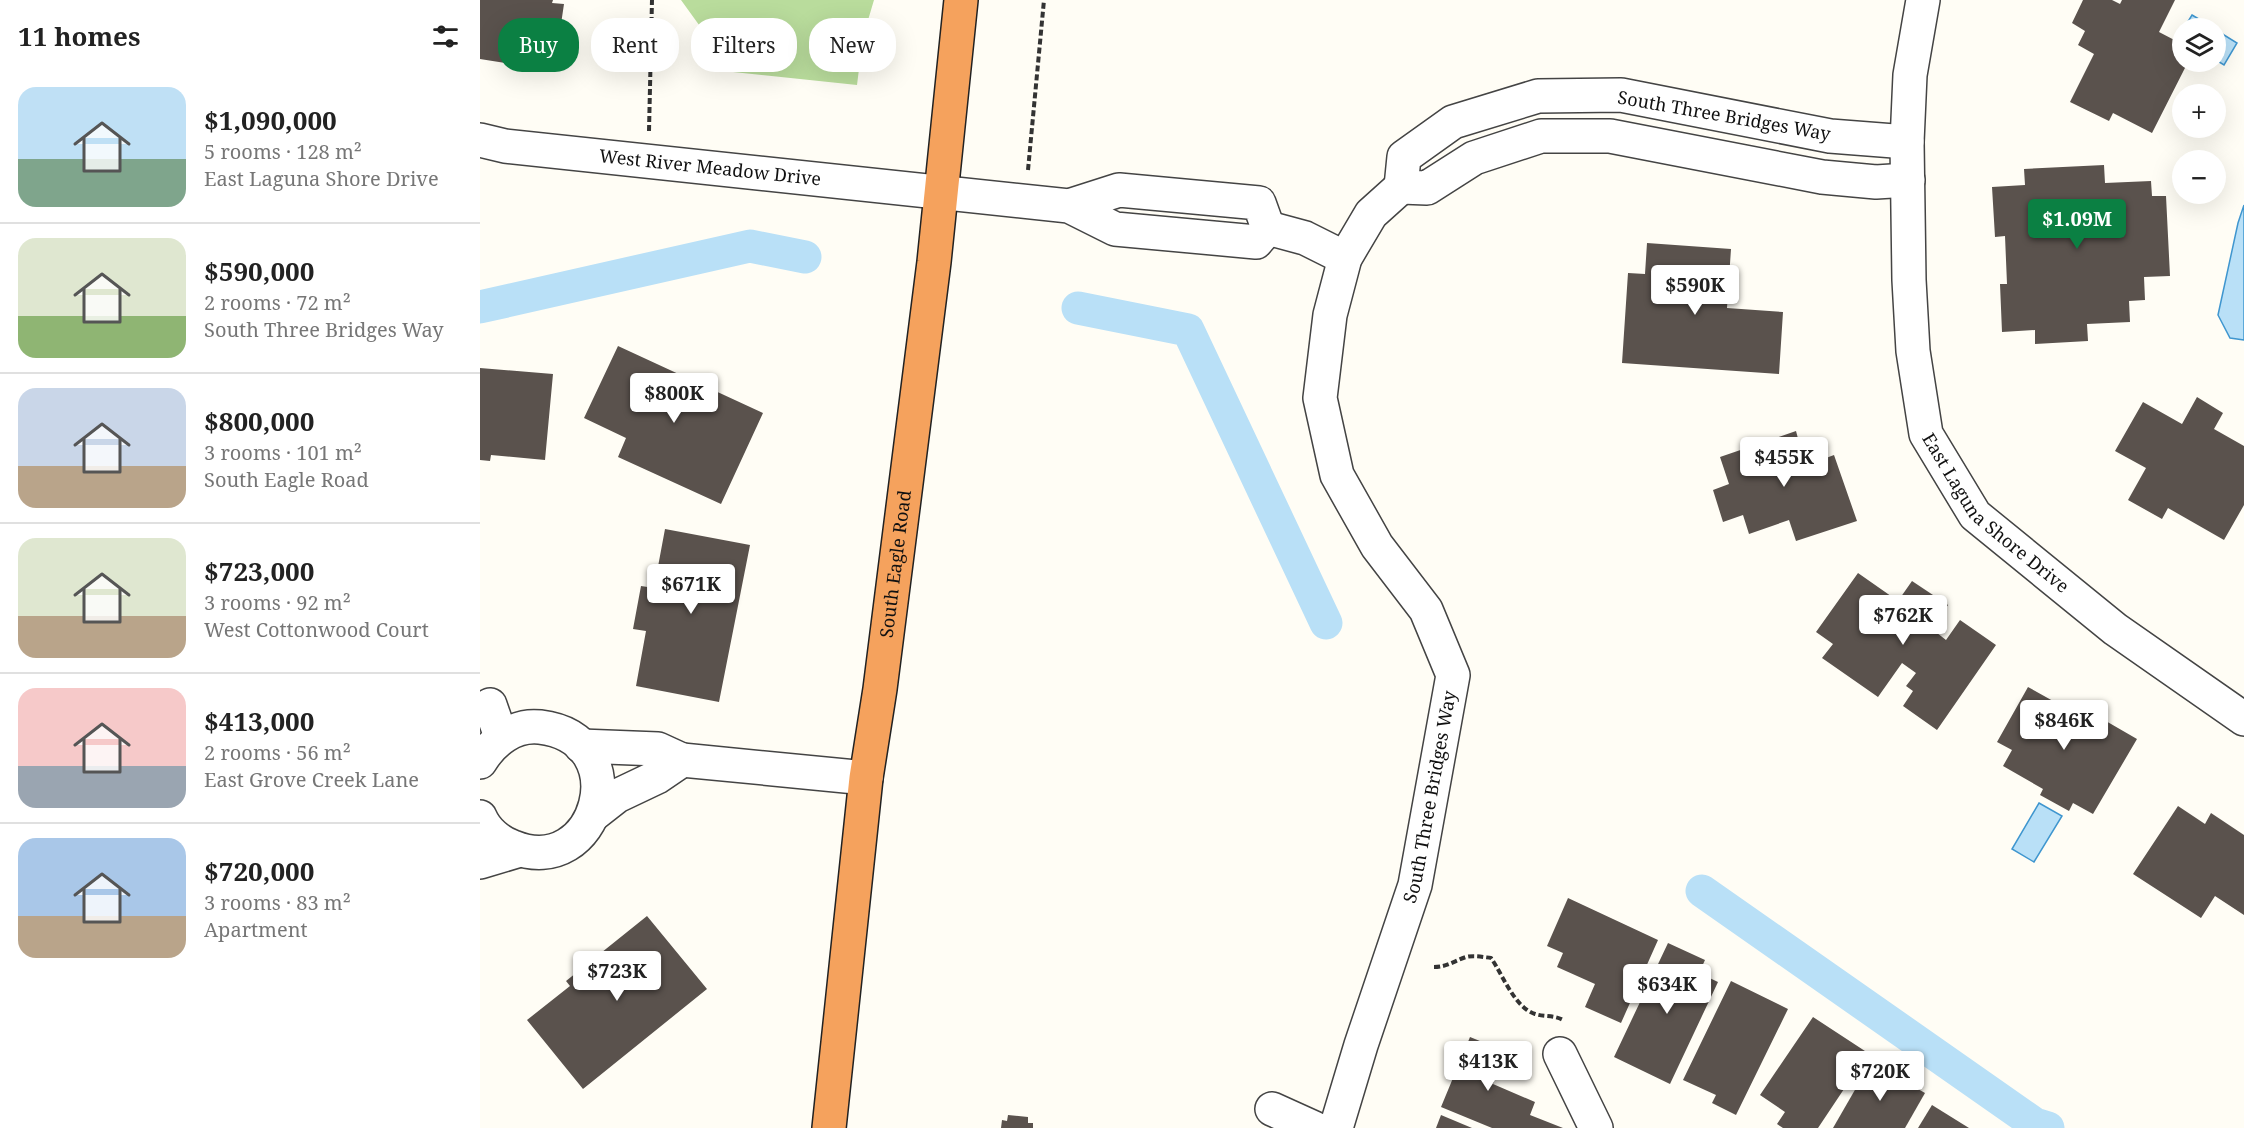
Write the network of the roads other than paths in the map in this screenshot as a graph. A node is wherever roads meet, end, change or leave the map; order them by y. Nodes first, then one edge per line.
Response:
1 (961, 0) edge
2 (1923, 0) edge
3 (1640, 98) junction
4 (480, 140) edge
5 (1632, 140) junction
6 (1907, 142) junction
7 (1908, 180) junction
8 (1401, 187) junction
9 (942, 193) junction
10 (1345, 258) junction
11 (490, 705) dead end
12 (2244, 719) edge
13 (501, 737) junction
14 (581, 746) junction
15 (681, 760) junction
16 (480, 762) edge
17 (866, 778) junction
18 (594, 814) junction
19 (480, 817) edge
20 (520, 850) junction
21 (480, 862) edge
22 (1560, 1054) dead end
23 (1272, 1109) dead end
24 (829, 1128) edge
25 (1314, 1128) edge
26 (1336, 1128) edge
27 (1596, 1128) edge

1 - 9 highway, South Eagle Road
2 - 6 street, East Laguna Shore Drive
3 - 5 street
3 - 6 street, South Three Bridges Way
3 - 8 street, South Three Bridges Way
4 - 9 street, West River Meadow Drive
5 - 7 street
5 - 8 street
6 - 7 street, East Laguna Shore Drive
7 - 12 street, East Laguna Shore Drive
8 - 10 street, South Three Bridges Way
9 - 10 street, West River Meadow Drive
9 - 17 highway, South Eagle Road
10 - 26 street, South Three Bridges Way
11 - 13 street
13 - 14 street
13 - 16 street
14 - 15 street
14 - 18 street
15 - 17 street
15 - 18 street
17 - 24 highway, South Eagle Road
18 - 20 street
19 - 20 street
20 - 21 street
22 - 27 street
23 - 25 street

